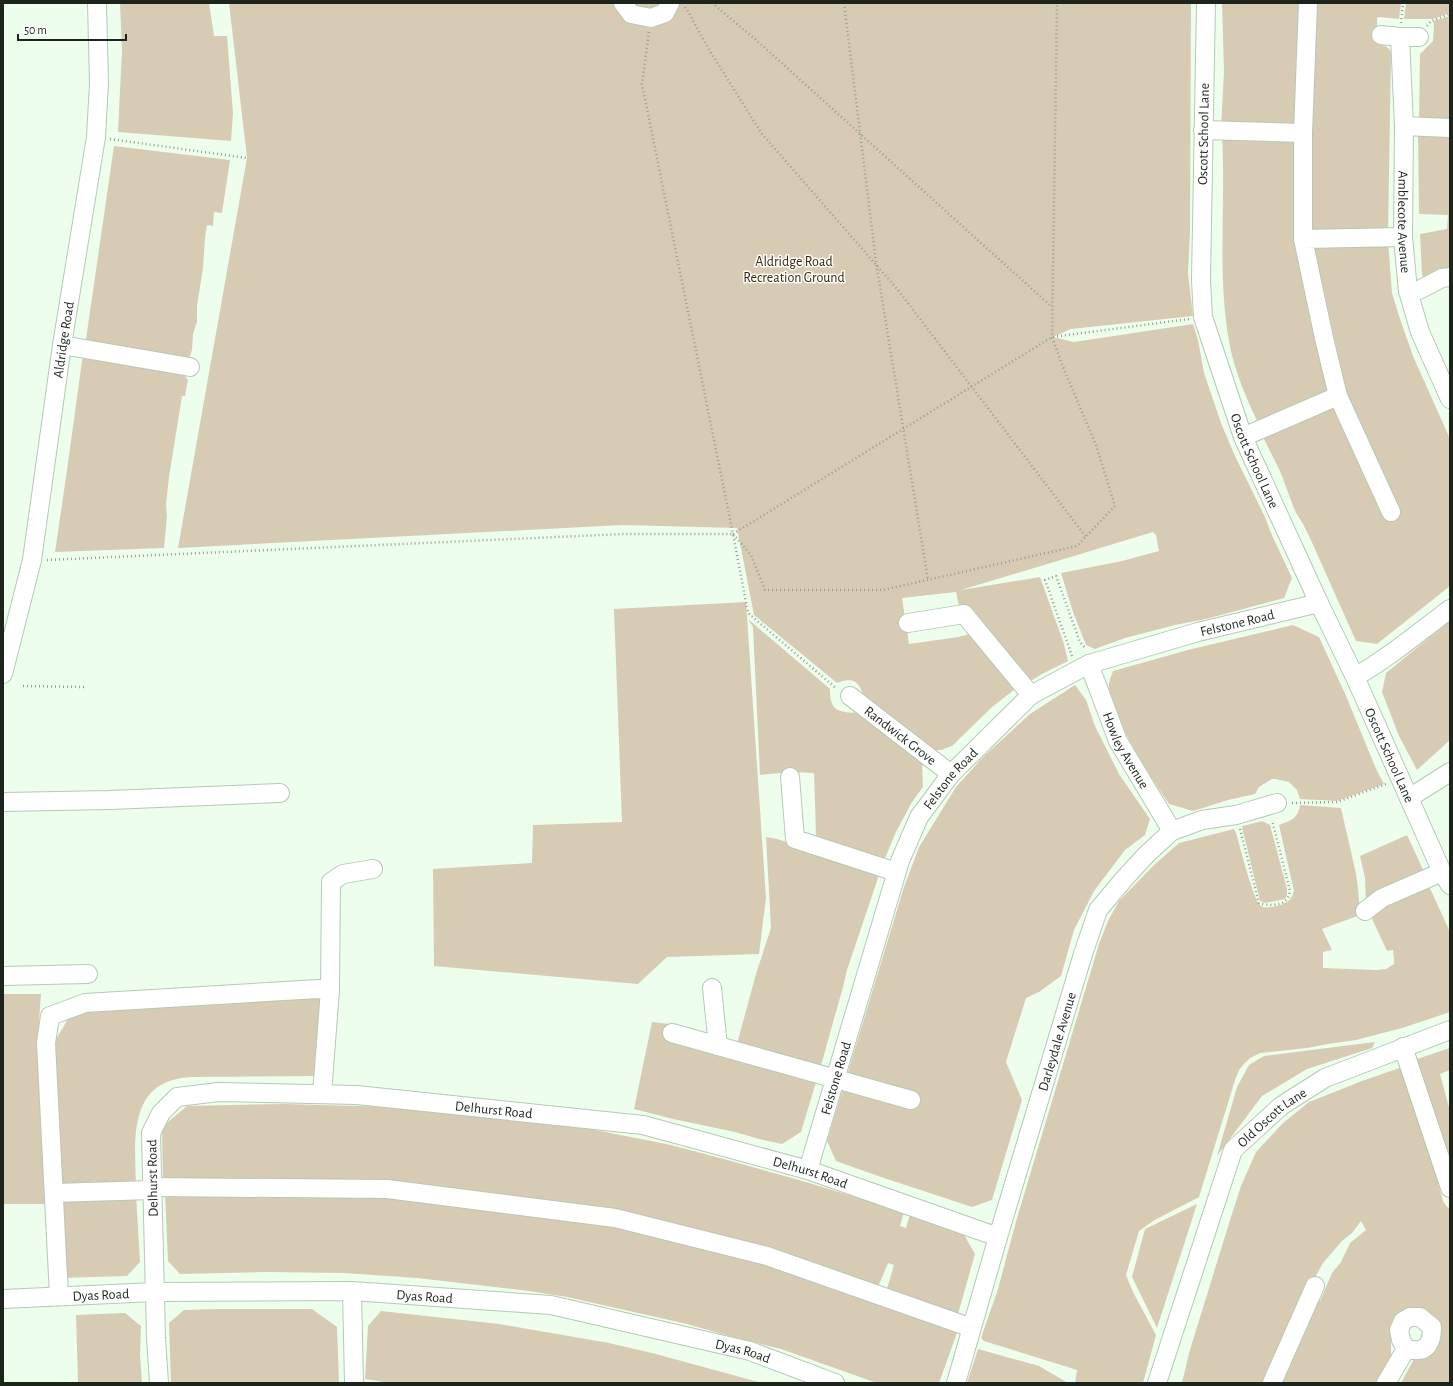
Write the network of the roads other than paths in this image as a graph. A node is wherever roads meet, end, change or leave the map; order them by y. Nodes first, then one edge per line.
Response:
1 (97, 3) edge
2 (623, 3) edge
3 (670, 3) edge
4 (1206, 3) edge
5 (1308, 3) edge
6 (1381, 34) dead end
7 (1400, 37) junction
8 (1419, 37) dead end
9 (1404, 126) junction
10 (1450, 128) edge
11 (1203, 130) junction
12 (1303, 133) junction
13 (1403, 237) junction
14 (1303, 239) junction
15 (1450, 277) edge
16 (1408, 291) junction
17 (62, 345) junction
18 (190, 367) dead end
19 (1338, 396) junction
20 (1450, 399) edge
21 (1243, 437) junction
22 (1391, 512) dead end
23 (1319, 603) junction
24 (1450, 609) edge
25 (908, 623) dead end
26 (1088, 666) junction
27 (3, 674) edge
28 (1354, 677) junction
29 (1031, 695) junction
30 (850, 696) road end
31 (1450, 772) edge
32 (951, 774) junction
33 (790, 777) dead end
34 (280, 793) dead end
35 (1409, 798) junction
36 (3, 802) edge
37 (1273, 804) road end
38 (1172, 831) junction
39 (373, 869) dead end
40 (896, 872) junction
41 (1446, 879) edge
42 (1365, 911) dead end
43 (88, 974) dead end
44 (3, 976) edge
45 (712, 988) dead end
46 (330, 990) junction
47 (1450, 1030) edge
48 (672, 1033) dead end
49 (718, 1046) junction
50 (1403, 1047) junction
51 (835, 1078) junction
52 (322, 1094) junction
53 (911, 1100) dead end
54 (808, 1170) junction
55 (152, 1188) junction
56 (1450, 1188) edge
57 (54, 1192) junction
58 (998, 1237) junction
59 (1315, 1286) dead end
60 (352, 1291) junction
61 (155, 1292) junction
62 (59, 1296) junction
63 (3, 1299) edge
64 (972, 1328) junction
65 (1406, 1349) dead end
66 (159, 1383) edge
67 (354, 1383) edge
68 (835, 1383) edge
69 (956, 1383) edge
70 (1157, 1383) edge
71 (1272, 1383) edge
72 (1386, 1383) edge

1 - 17 street, Aldridge Road
2 - 3 street
4 - 11 street, Oscott School Lane
5 - 12 street
6 - 7 street
7 - 8 street
7 - 9 street, Amblecote Avenue
9 - 10 street
9 - 13 street, Amblecote Avenue
11 - 12 street
11 - 21 street, Oscott School Lane
12 - 14 street
13 - 14 street
13 - 16 street, Amblecote Avenue
14 - 19 street
15 - 16 street
16 - 20 street, Amblecote Avenue
17 - 18 street
17 - 27 street, Aldridge Road
19 - 21 street
19 - 22 street
21 - 23 street, Oscott School Lane
23 - 26 street, Felstone Road
23 - 28 street, Oscott School Lane
24 - 28 street
25 - 29 street
26 - 29 street, Felstone Road
26 - 38 street, Howley Avenue
28 - 35 street, Oscott School Lane
29 - 32 street, Felstone Road
30 - 32 street, Randwick Grove
31 - 35 street
32 - 40 street, Felstone Road
33 - 40 street
34 - 36 street
35 - 41 street, Oscott School Lane
37 - 38 street, Darleydale Avenue
38 - 58 street, Darleydale Avenue
39 - 46 street
40 - 51 street, Felstone Road
41 - 42 street
43 - 44 street
45 - 49 street
46 - 52 street
46 - 57 street
47 - 50 street, Old Oscott Lane
48 - 49 street
49 - 51 street
50 - 56 street
50 - 70 street, Old Oscott Lane
51 - 53 street
51 - 54 street, Felstone Road
52 - 54 street, Delhurst Road
52 - 55 street, Delhurst Road
54 - 58 street, Delhurst Road
55 - 57 street
55 - 61 street, Delhurst Road
55 - 64 street
57 - 62 street
58 - 64 street, Darleydale Avenue
59 - 71 street
60 - 61 street, Dyas Road
60 - 67 street
60 - 68 street, Dyas Road
61 - 62 street, Dyas Road
61 - 66 street, Delhurst Road
62 - 63 street, Dyas Road
64 - 69 street, Darleydale Avenue
65 - 72 street

